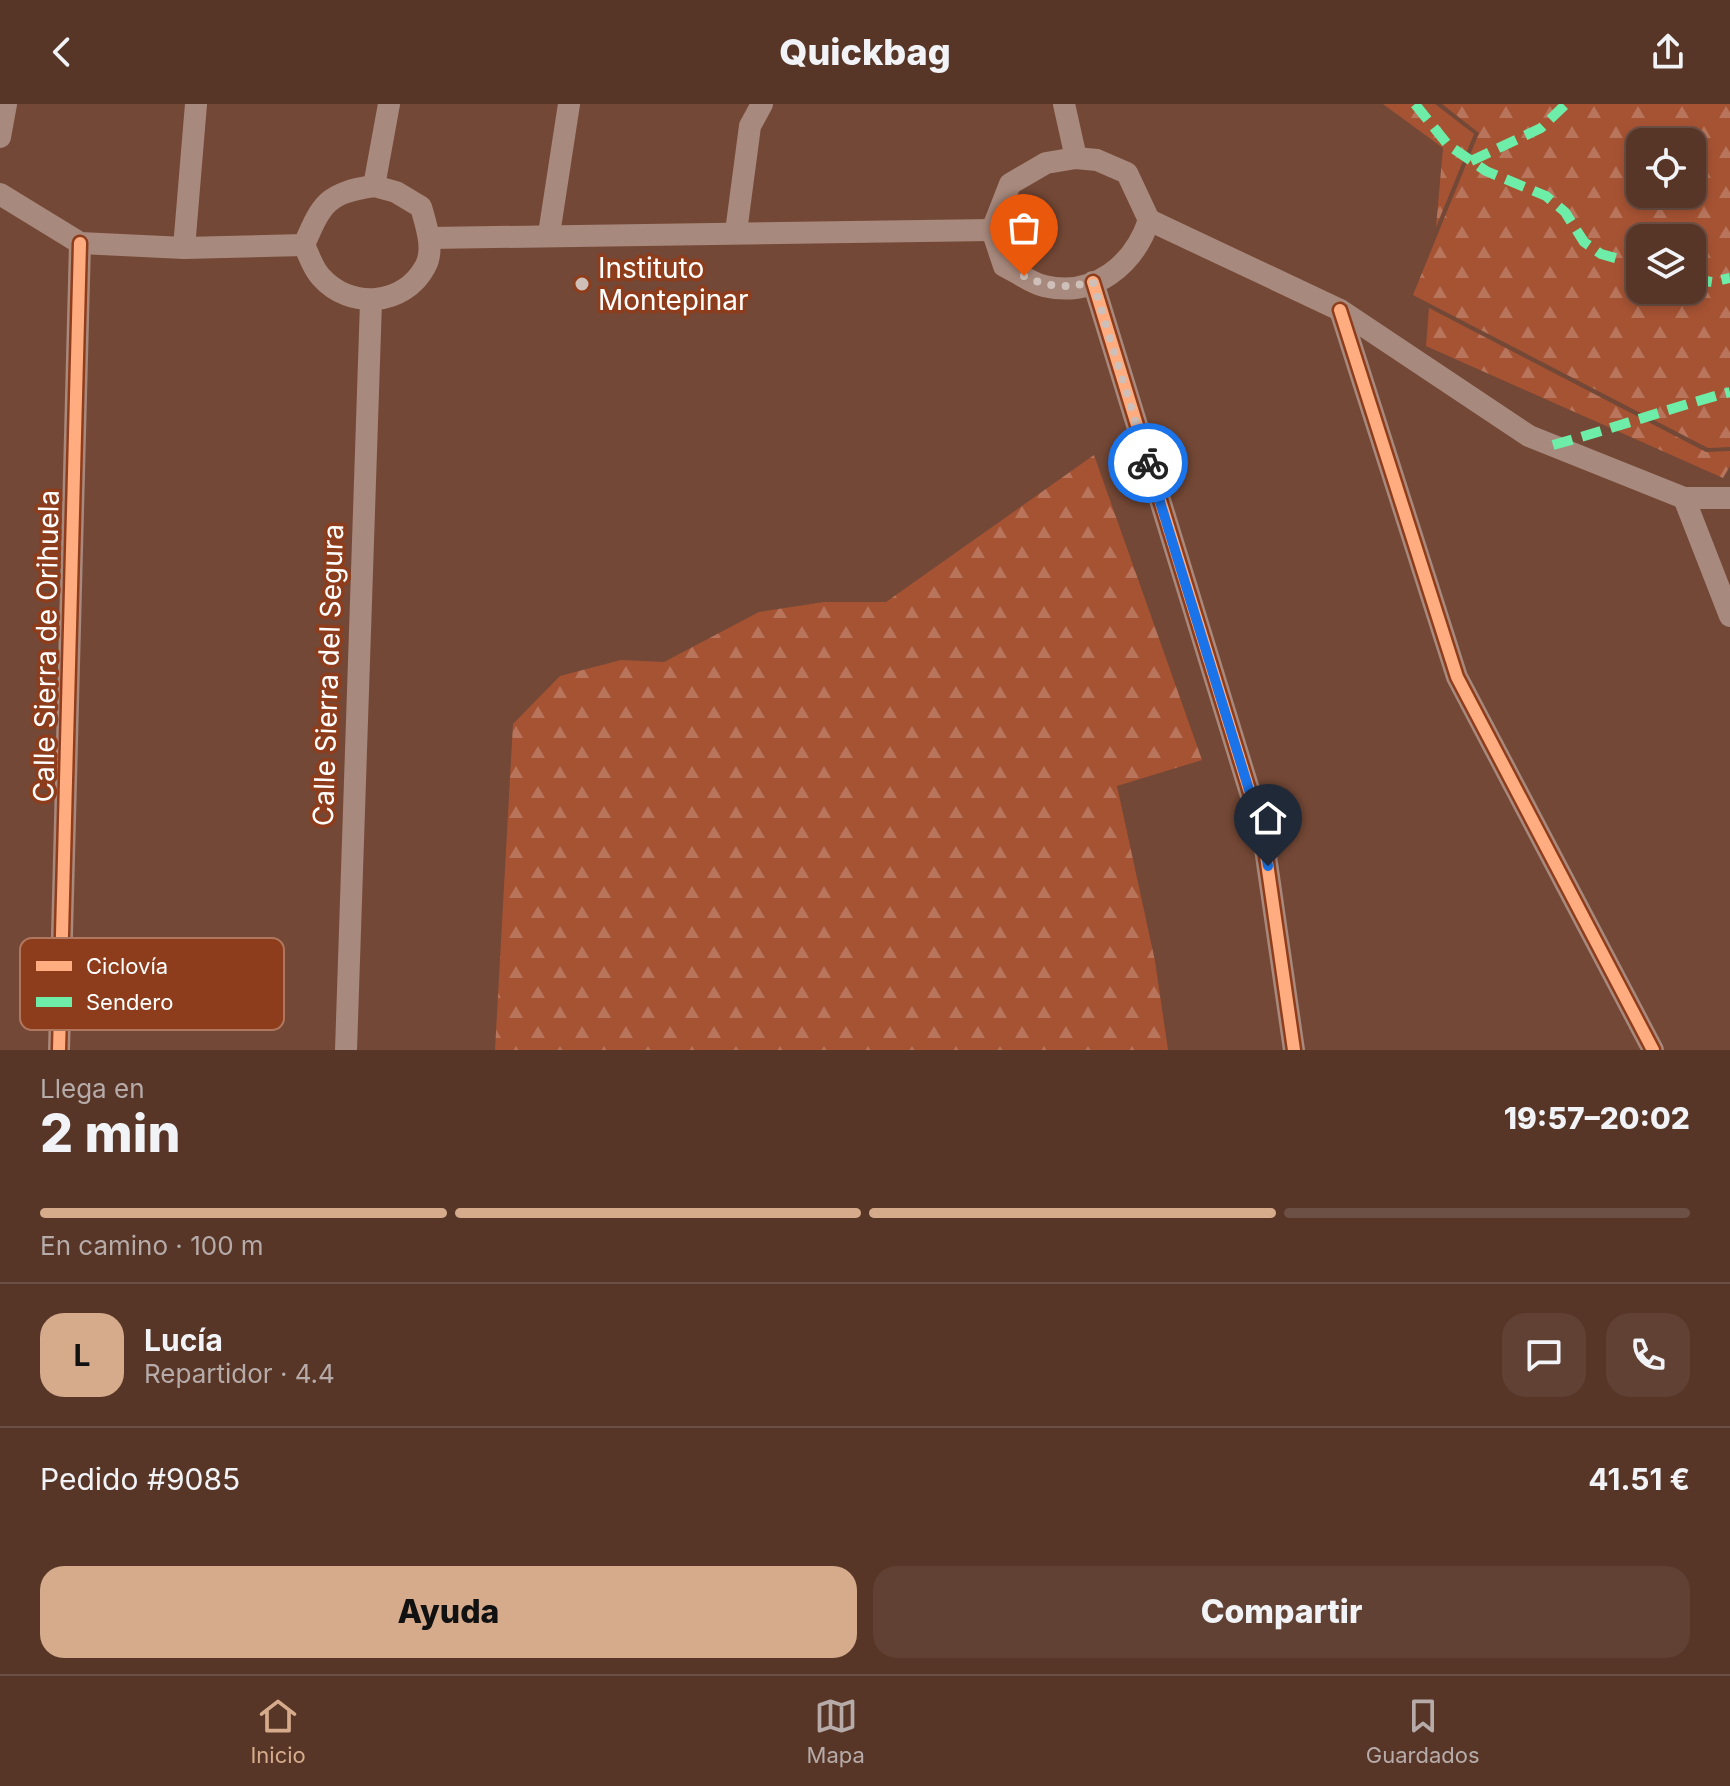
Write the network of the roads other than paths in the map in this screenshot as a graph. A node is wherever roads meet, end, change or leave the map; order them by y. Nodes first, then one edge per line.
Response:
1 (6, 104) edge
2 (196, 104) edge
3 (389, 104) edge
4 (569, 104) edge
5 (762, 104) edge
6 (1064, 104) edge
7 (0, 137) edge
8 (1076, 158) junction
9 (374, 186) junction
10 (0, 194) edge
11 (1149, 220) junction
12 (992, 230) junction
13 (736, 232) junction
14 (549, 234) junction
15 (429, 238) junction
16 (80, 243) junction
17 (304, 245) junction
18 (184, 248) junction
19 (1093, 282) junction
20 (371, 302) junction
21 (1340, 310) junction
22 (1684, 498) junction
23 (1730, 498) edge
24 (1730, 616) edge
25 (62, 938) edge
26 (60, 1030) edge
27 (59, 1050) edge
28 (346, 1050) edge
29 (1294, 1050) edge
30 (1653, 1050) edge

1 - 7 street
2 - 18 street
3 - 9 street
4 - 14 street
5 - 13 street
6 - 8 street
8 - 11 street
8 - 12 street
9 - 15 street
9 - 17 street
10 - 16 street
11 - 19 street
11 - 21 street
12 - 13 street
12 - 19 street
13 - 14 street
14 - 15 street
15 - 20 street
16 - 18 street
16 - 25 street, Calle Sierra de Orihuela
17 - 18 street
17 - 20 street
19 - 29 street
20 - 28 street, Calle Sierra del Segura
21 - 22 street
21 - 30 street
22 - 23 street
22 - 24 street
26 - 27 street, Calle Sierra de Orihuela

